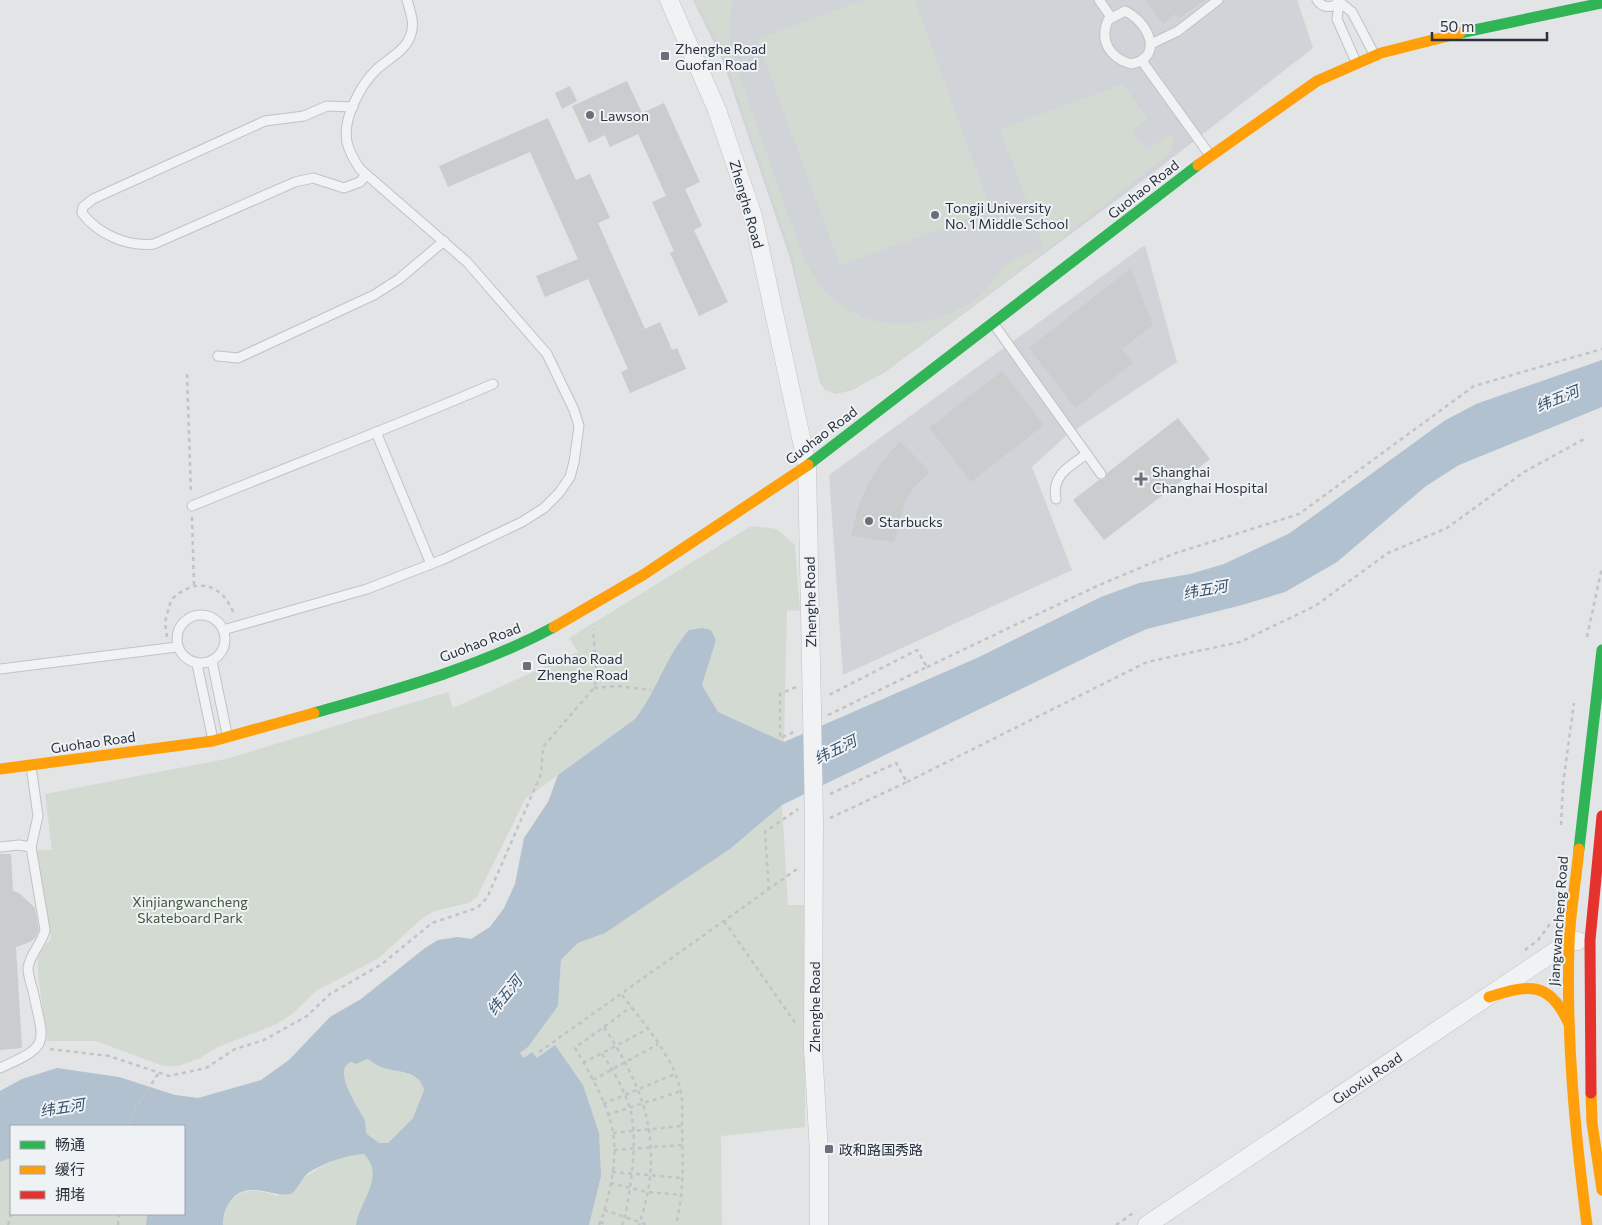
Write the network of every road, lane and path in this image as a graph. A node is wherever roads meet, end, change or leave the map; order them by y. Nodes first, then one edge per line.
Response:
1 (407, 0) edge
2 (669, 0) edge
3 (1099, 0) edge
4 (1218, 0) edge
5 (1318, 0) edge
6 (1602, 3) edge
7 (1336, 4) edge
8 (1111, 17) junction
9 (1151, 44) junction
10 (1375, 55) junction
11 (1142, 60) junction
12 (1356, 64) junction
13 (353, 107) junction
14 (1210, 155) junction
15 (366, 175) junction
16 (444, 241) junction
17 (992, 323) junction
18 (1602, 349) edge
19 (218, 356) dead end
20 (187, 374) dead end
21 (493, 384) dead end
22 (376, 432) junction
23 (1586, 438) dead end
24 (1087, 454) junction
25 (808, 466) junction
26 (1101, 474) dead end
27 (1056, 499) dead end
28 (192, 506) junction
29 (431, 564) junction
30 (1602, 567) edge
31 (194, 586) junction
32 (591, 607) junction
33 (236, 626) junction
34 (223, 630) junction
35 (1585, 645) dead end
36 (173, 647) junction
37 (1602, 650) edge
38 (212, 661) junction
39 (197, 664) junction
40 (927, 667) junction
41 (0, 668) edge
42 (811, 680) junction
43 (594, 688) junction
44 (651, 690) dead end
45 (1575, 701) dead end
46 (816, 711) junction
47 (797, 730) dead end
48 (228, 736) junction
49 (213, 741) junction
50 (31, 766) junction
51 (0, 770) edge
52 (907, 782) junction
53 (825, 796) dead end
54 (798, 809) dead end
55 (1602, 816) edge
56 (814, 822) junction
57 (1560, 829) dead end
58 (0, 847) edge
59 (31, 847) junction
60 (814, 867) junction
61 (769, 890) junction
62 (724, 921) junction
63 (1552, 921) dead end
64 (1590, 940) junction
65 (1569, 942) junction
66 (1522, 952) dead end
67 (622, 995) junction
68 (1489, 997) junction
69 (631, 1007) junction
70 (1568, 1022) junction
71 (796, 1024) dead end
72 (604, 1027) junction
73 (648, 1029) junction
74 (658, 1044) junction
75 (616, 1046) junction
76 (38, 1048) junction
77 (539, 1052) dead end
78 (602, 1054) junction
79 (625, 1062) junction
80 (583, 1063) junction
81 (0, 1068) edge
82 (612, 1069) junction
83 (158, 1074) junction
84 (675, 1074) junction
85 (593, 1080) junction
86 (639, 1088) junction
87 (681, 1091) junction
88 (624, 1094) junction
89 (643, 1102) junction
90 (603, 1104) junction
91 (630, 1107) junction
92 (607, 1115) junction
93 (129, 1125) edge
94 (682, 1126) junction
95 (650, 1130) junction
96 (632, 1131) junction
97 (613, 1134) junction
98 (683, 1145) junction
99 (650, 1147) junction
100 (632, 1148) junction
101 (614, 1150) junction
102 (612, 1172) junction
103 (632, 1175) junction
104 (650, 1177) junction
105 (682, 1178) junction
106 (610, 1184) junction
107 (630, 1188) junction
108 (1602, 1190) edge
109 (647, 1192) junction
110 (682, 1195) junction
111 (604, 1210) junction
112 (625, 1217) junction
113 (1142, 1217) edge
114 (600, 1224) edge
115 (639, 1224) edge
116 (607, 1225) edge
117 (622, 1225) edge
118 (648, 1225) edge
119 (676, 1225) edge
120 (819, 1225) edge
121 (1116, 1225) edge
122 (1587, 1225) edge

1 - 13 lane
2 - 25 street, Zhenghe Road
3 - 8 lane
4 - 9 lane
5 - 7 lane
6 - 10 street, Guohao Road
7 - 10 lane
7 - 12 lane
8 - 9 lane
8 - 11 lane
9 - 11 lane
10 - 12 street, Guohao Road
11 - 14 lane
12 - 14 street, Guohao Road
13 - 15 lane
13 - 15 lane
14 - 17 street, Guohao Road
15 - 16 lane
16 - 19 lane
16 - 29 lane
17 - 24 lane
17 - 25 street, Guohao Road
18 - 40 path
20 - 28 path
21 - 22 lane
22 - 28 lane
22 - 29 lane
23 - 52 path
24 - 26 lane
24 - 27 lane
25 - 32 street, Guohao Road
25 - 42 street, Zhenghe Road
28 - 31 path
29 - 33 lane
30 - 35 path
31 - 33 path
31 - 36 path
32 - 43 path
32 - 48 street, Guohao Road
33 - 34 lane
34 - 36 lane
34 - 38 lane
36 - 39 lane
36 - 41 lane
37 - 65 street, Jiangwancheng Road
38 - 39 lane
38 - 48 lane
39 - 49 lane
40 - 46 path
40 - 46 path
42 - 46 street, Zhenghe Road
42 - 47 path
43 - 44 path
43 - 83 path
45 - 57 path
46 - 56 street, Zhenghe Road, bridge
48 - 49 street, Guohao Road
49 - 50 street, Guohao Road
50 - 51 street, Guohao Road
50 - 59 lane
52 - 53 path
52 - 56 path
54 - 61 path
55 - 64 street
56 - 60 street, Zhenghe Road
58 - 59 lane
59 - 76 lane
60 - 61 path
60 - 120 street, Zhenghe Road
61 - 62 path
62 - 67 path
62 - 71 path
63 - 66 path
64 - 65 street, Guoxiu Road
64 - 108 street
65 - 68 street, Guoxiu Road
65 - 70 street, Jiangwancheng Road
67 - 69 path
67 - 77 path
68 - 70 street
68 - 113 street, Guoxiu Road
69 - 72 path
69 - 73 path
70 - 122 street, Jiangwancheng Road
72 - 75 path
72 - 80 path
73 - 74 path
73 - 75 path
74 - 79 path
74 - 84 path
75 - 78 path
75 - 79 path
76 - 81 lane
76 - 83 path
78 - 80 path
78 - 82 path
79 - 82 path
79 - 86 path
80 - 85 path
82 - 85 path
82 - 88 path
83 - 93 path
84 - 86 path
84 - 87 path
85 - 90 path
86 - 88 path
86 - 89 path
87 - 89 path
87 - 94 path
88 - 90 path
88 - 91 path
89 - 91 path
89 - 95 path
90 - 92 path
91 - 92 path
91 - 96 path
92 - 97 path
94 - 95 path
94 - 98 path
95 - 96 path
95 - 99 path
96 - 97 path
96 - 100 path
97 - 101 path
98 - 99 path
98 - 105 path
99 - 100 path
99 - 104 path
100 - 101 path
100 - 103 path
101 - 102 path
102 - 103 path
102 - 106 path
103 - 104 path
103 - 107 path
104 - 105 path
104 - 109 path
105 - 110 path
106 - 107 path
106 - 111 path
107 - 109 path
107 - 112 path
109 - 110 path
109 - 115 path
110 - 119 path
111 - 112 path
111 - 114 path
112 - 115 path
112 - 117 path
113 - 121 path
114 - 116 path
115 - 118 path

